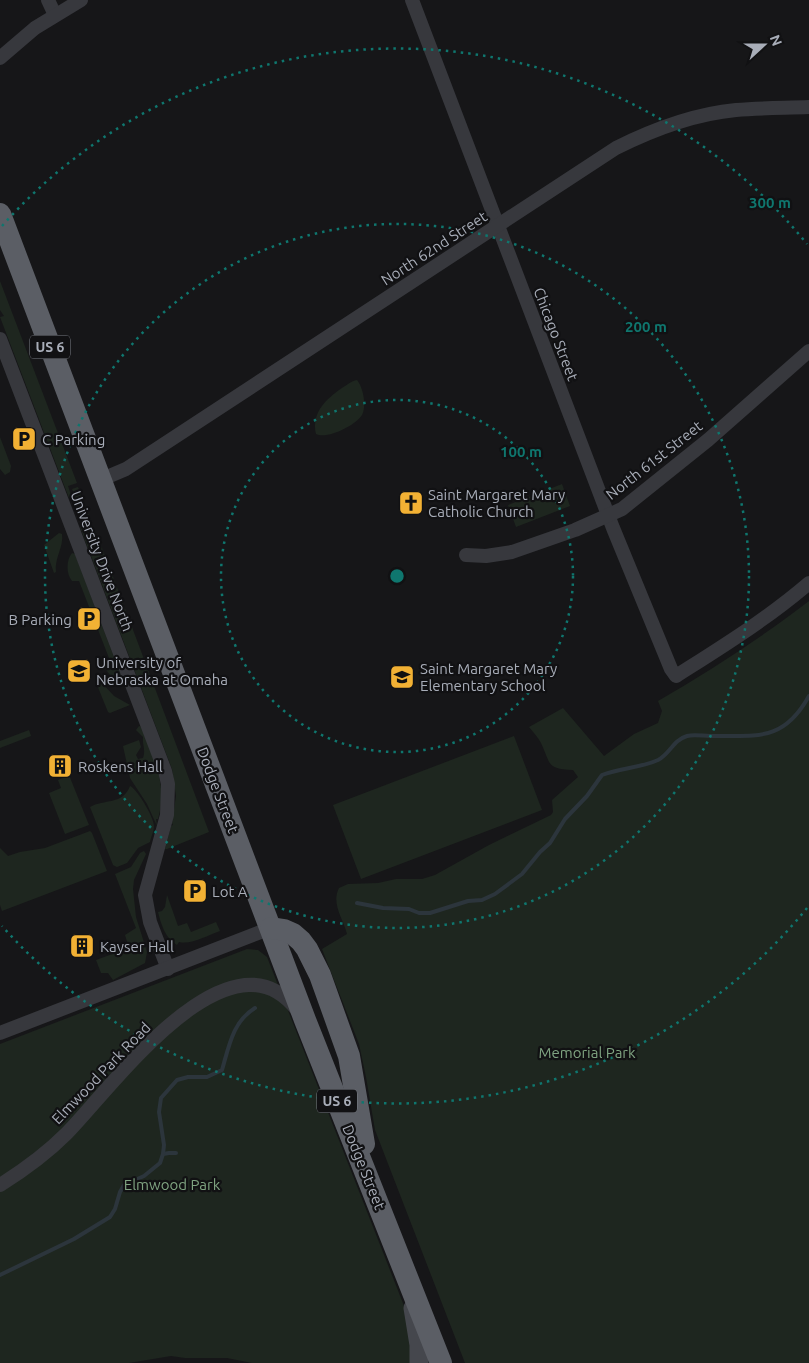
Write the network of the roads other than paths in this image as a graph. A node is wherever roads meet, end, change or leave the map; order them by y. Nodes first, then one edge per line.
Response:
1 (48, 0) edge
2 (81, 0) edge
3 (412, 0) edge
4 (55, 15) junction
5 (0, 58) edge
6 (809, 107) edge
7 (0, 214) edge
8 (498, 226) junction
9 (0, 339) edge
10 (809, 351) edge
11 (100, 480) junction
12 (608, 515) junction
13 (466, 555) dead end
14 (809, 583) edge
15 (271, 928) junction
16 (168, 969) junction
17 (305, 1020) junction
18 (0, 1033) edge
19 (370, 1182) junction
20 (0, 1185) edge
21 (410, 1284) junction
22 (418, 1363) edge
23 (441, 1363) edge

1 - 4 street
2 - 4 street
3 - 8 street, Chicago Street
4 - 5 street
6 - 8 street, North 62nd Street
7 - 11 highway, Dodge Street / US 6
8 - 11 street, North 62nd Street
8 - 12 street, Chicago Street
9 - 16 street, University Drive North
10 - 12 street, North 61st Street
11 - 15 highway, Dodge Street / US 6
12 - 13 street, North 61st Street
12 - 14 street, Chicago Street
15 - 16 street
15 - 17 highway, Dodge Street / US 6
15 - 19 highway
16 - 18 street
17 - 19 highway, Dodge Street / US 6
17 - 20 street, Elmwood Park Road
19 - 21 highway, Dodge Street / US 6
21 - 22 main road
21 - 23 highway, Dodge Street / US 6

